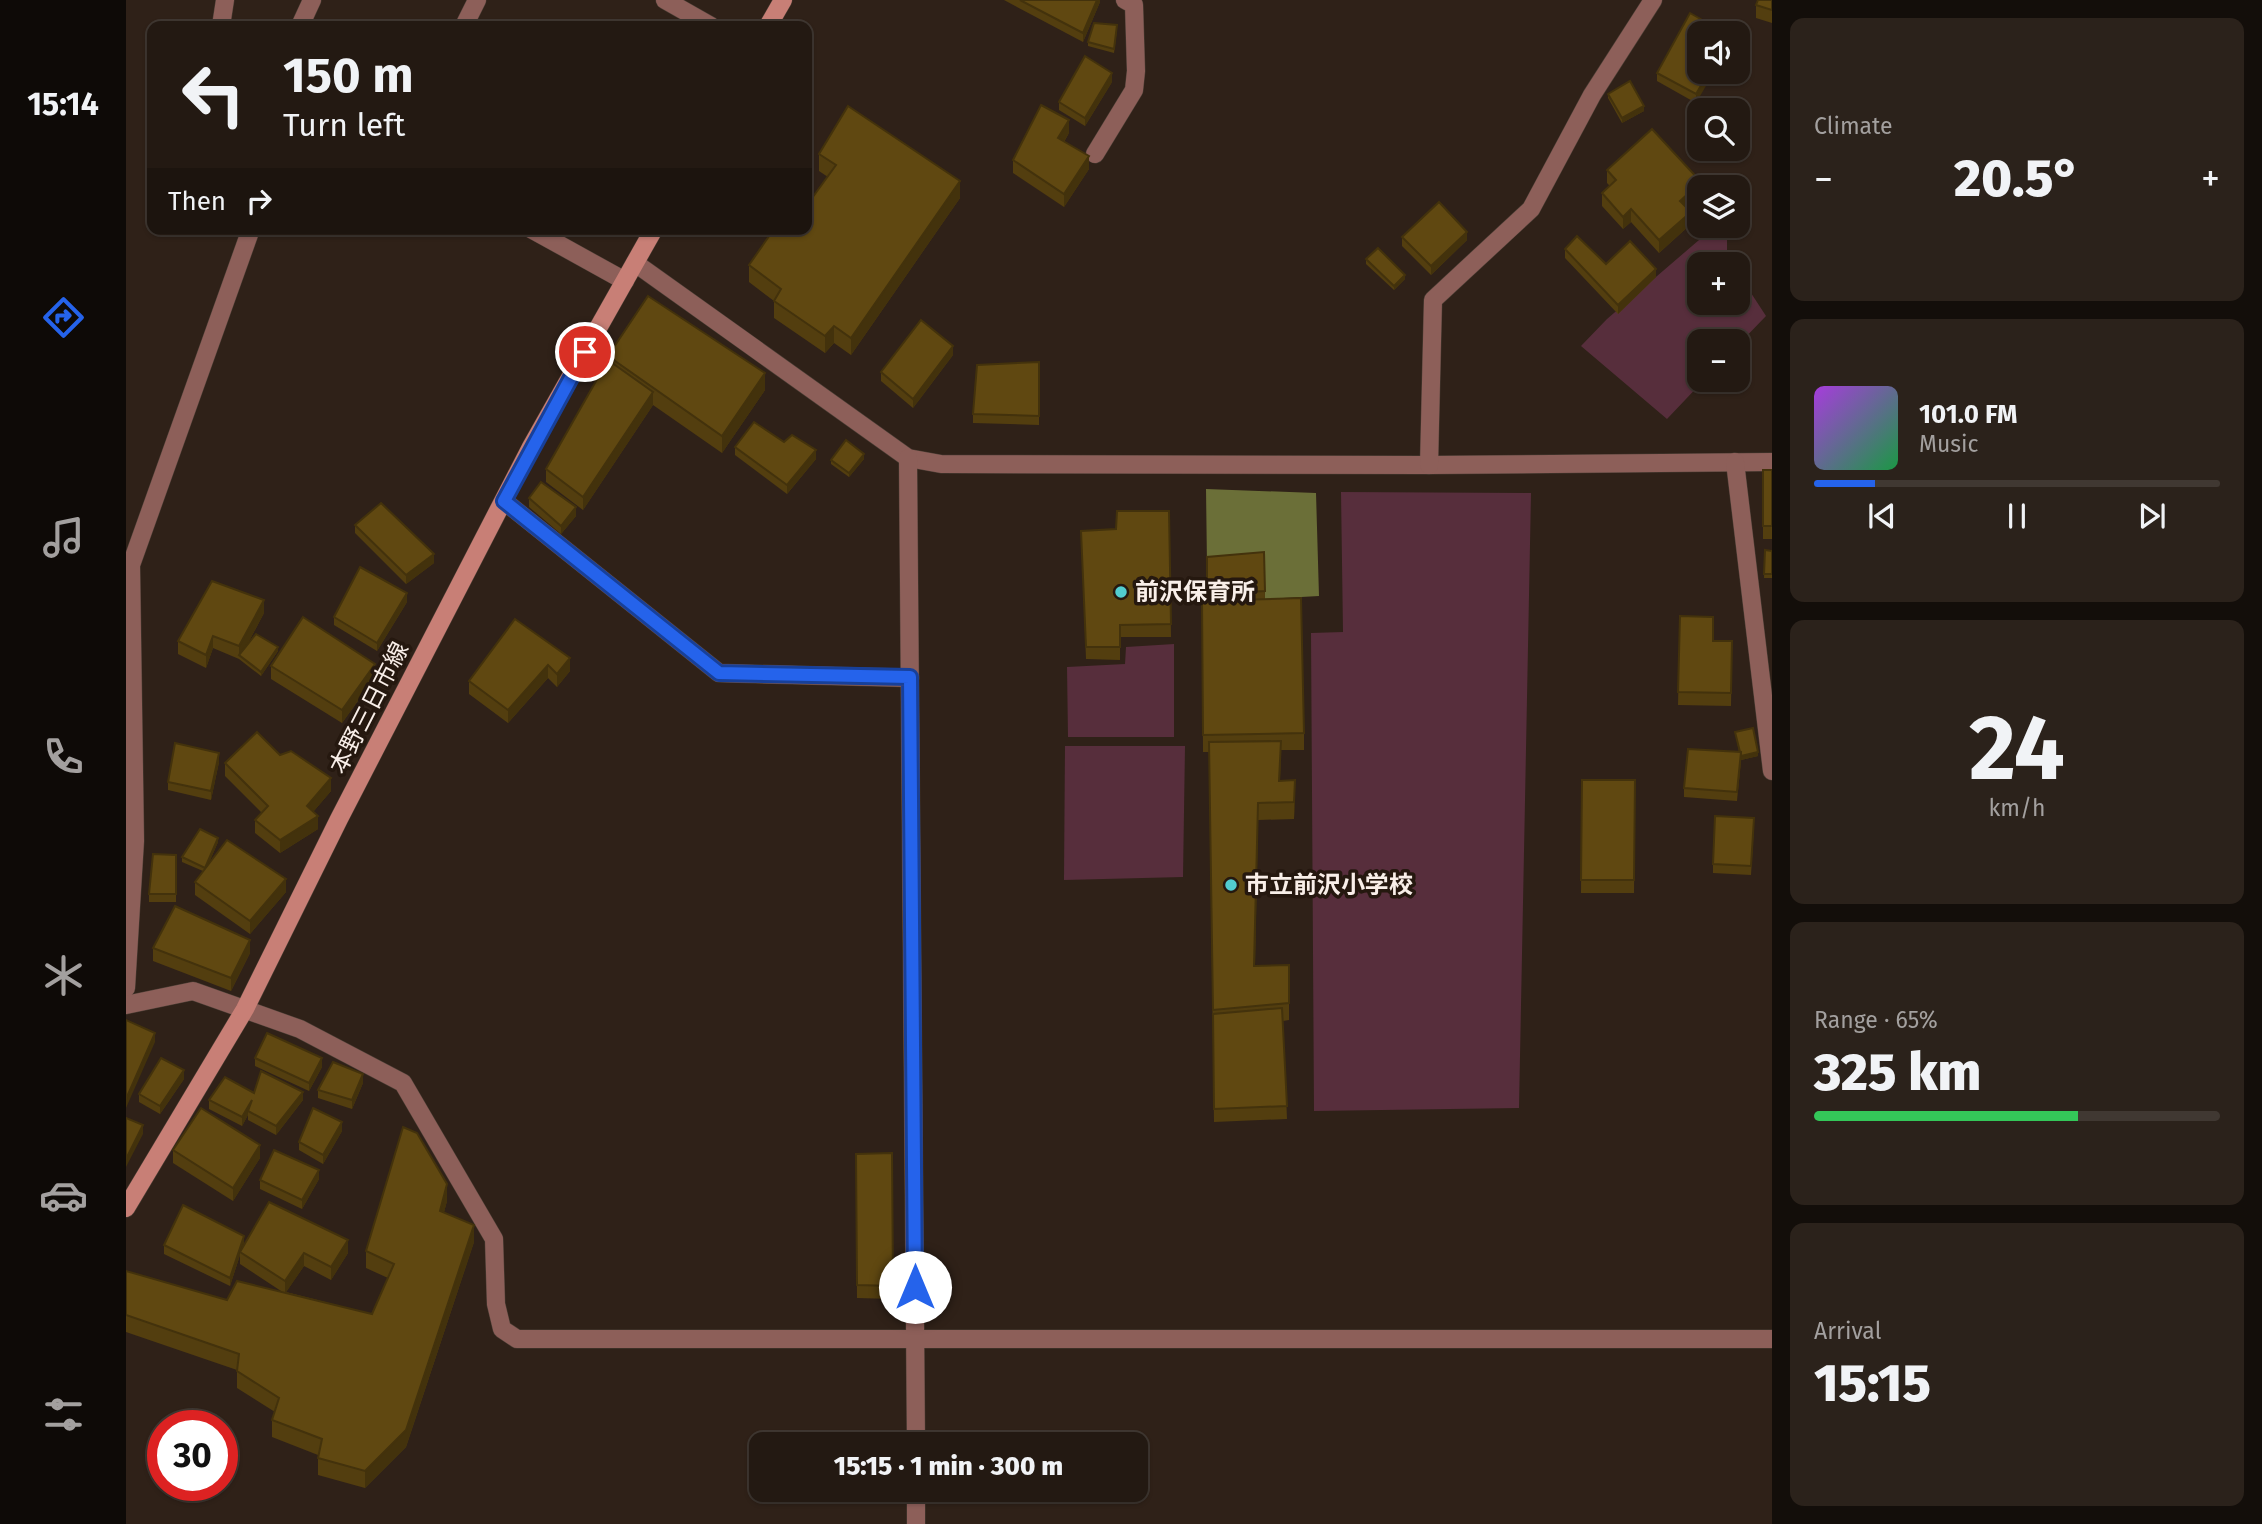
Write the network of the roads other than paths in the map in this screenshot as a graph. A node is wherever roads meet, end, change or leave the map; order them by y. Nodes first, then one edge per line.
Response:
1 (225, 0) edge
2 (312, 0) edge
3 (477, 0) edge
4 (665, 0) edge
5 (783, 0) edge
6 (1125, 0) edge
7 (1653, 0) edge
8 (222, 21) edge
9 (302, 21) edge
10 (466, 21) edge
11 (702, 21) edge
12 (771, 21) edge
13 (1095, 155) dead end
14 (249, 235) edge
15 (542, 235) edge
16 (651, 235) edge
17 (635, 264) junction
18 (625, 281) junction
19 (908, 458) junction
20 (1735, 462) junction
21 (1772, 462) edge
22 (1429, 465) junction
23 (504, 501) junction
24 (910, 677) junction
25 (1772, 771) edge
26 (126, 988) edge
27 (126, 1005) edge
28 (245, 1009) junction
29 (126, 1208) edge
30 (1772, 1339) edge
31 (915, 1340) junction
32 (916, 1432) edge
33 (916, 1502) edge
34 (916, 1524) edge

1 - 8 street
2 - 9 street
3 - 10 street
4 - 11 street
5 - 12 main road
6 - 13 street
7 - 22 street
14 - 26 street
15 - 18 street
16 - 17 main road, 本野三日市線
17 - 18 main road, 本野三日市線
17 - 19 street
18 - 23 main road, 本野三日市線
19 - 22 street
19 - 24 street
20 - 21 street
20 - 22 street
20 - 25 street
23 - 24 street
23 - 28 main road, 本野三日市線
24 - 31 street
27 - 28 street
28 - 29 main road, 本野三日市線
28 - 31 street
30 - 31 street
31 - 32 street
33 - 34 street

